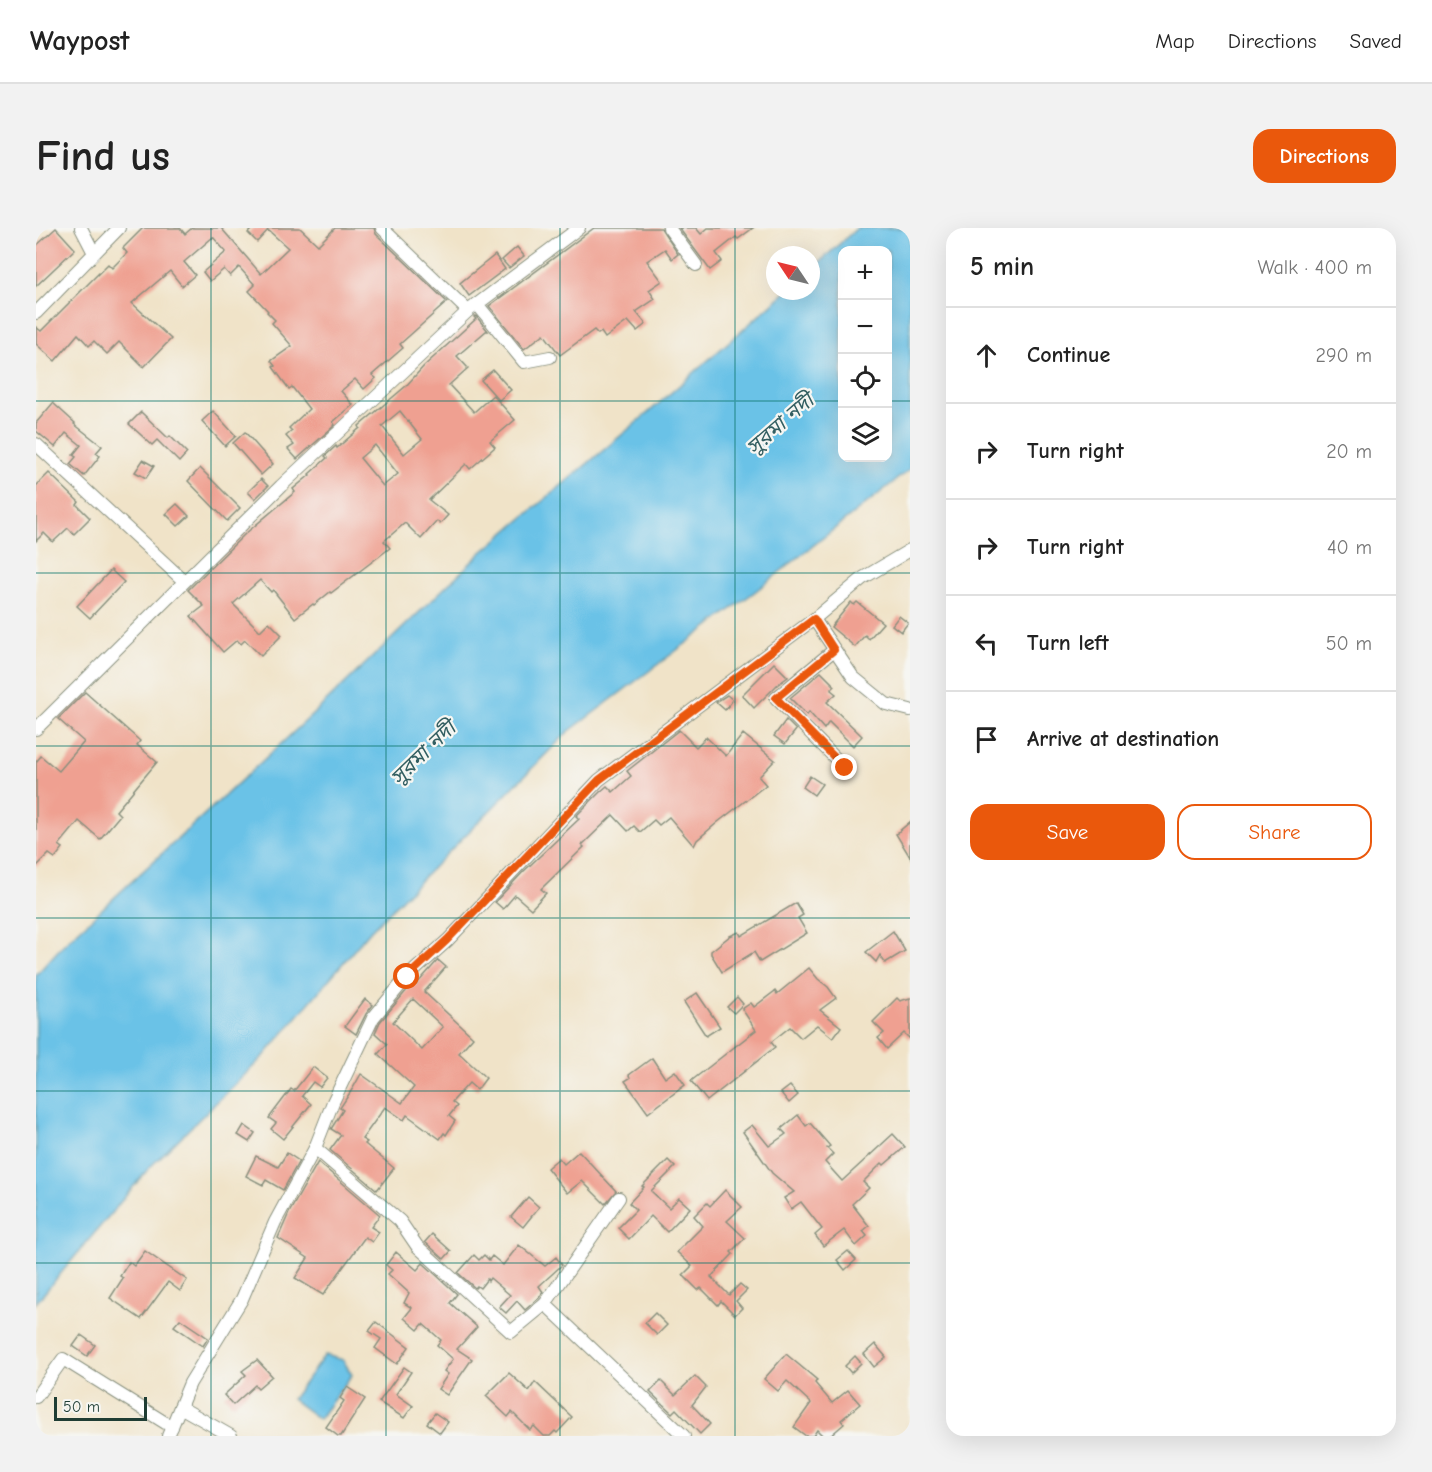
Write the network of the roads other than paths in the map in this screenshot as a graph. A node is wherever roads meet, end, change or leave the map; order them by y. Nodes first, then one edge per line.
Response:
1 (81, 228) edge
2 (120, 228) edge
3 (382, 228) edge
4 (579, 228) edge
5 (669, 228) edge
6 (562, 233) edge
7 (94, 253) junction
8 (696, 265) dead end
9 (473, 308) junction
10 (36, 313) edge
11 (550, 357) dead end
12 (36, 444) edge
13 (910, 550) edge
14 (184, 581) junction
15 (814, 619) junction
16 (834, 650) junction
17 (910, 710) edge
18 (36, 729) edge
19 (845, 768) dead end
20 (315, 1148) junction
21 (619, 1198) dead end
22 (545, 1304) junction
23 (36, 1397) edge
24 (180, 1407) junction
25 (170, 1431) edge
26 (231, 1436) edge
27 (684, 1436) edge

1 - 7 street
2 - 7 street
3 - 9 street
4 - 6 street
5 - 8 street
6 - 9 street
7 - 10 street
9 - 11 street
9 - 14 street
12 - 14 street
13 - 15 street
14 - 18 street
15 - 16 street
15 - 20 street
16 - 17 street
16 - 19 street
20 - 22 street
20 - 24 street
21 - 22 street
22 - 27 street
23 - 25 street
24 - 25 street
24 - 26 street

